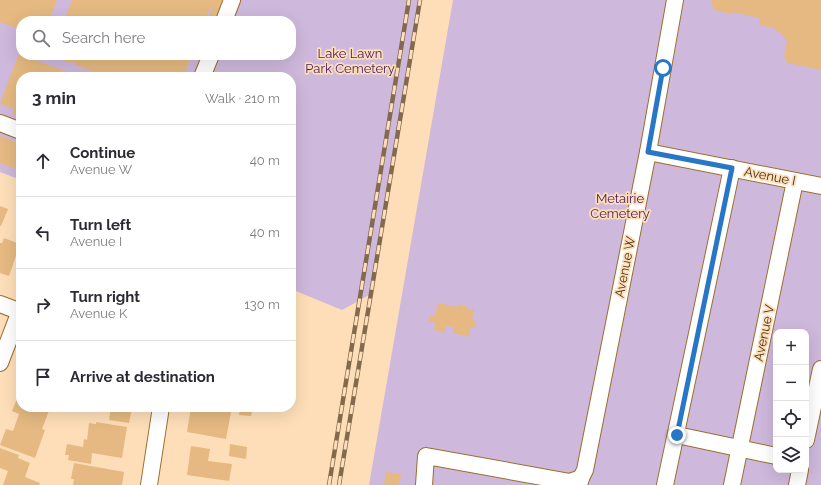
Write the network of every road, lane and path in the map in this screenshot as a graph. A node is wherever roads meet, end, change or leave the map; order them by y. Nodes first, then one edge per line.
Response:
1 (232, 0) edge
2 (676, 0) edge
3 (226, 16) edge
4 (209, 60) edge
5 (204, 72) edge
6 (0, 124) edge
7 (16, 129) edge
8 (648, 152) junction
9 (732, 168) junction
10 (795, 181) junction
11 (821, 186) edge
12 (0, 304) edge
13 (16, 310) edge
14 (16, 321) edge
15 (0, 363) edge
16 (821, 369) edge
17 (160, 412) edge
18 (677, 435) junction
19 (807, 437) edge
20 (740, 448) junction
21 (773, 455) edge
22 (799, 473) edge
23 (580, 481) edge
24 (149, 485) edge
25 (424, 485) edge
26 (666, 485) edge
27 (732, 485) edge
28 (797, 485) edge

1 - 3 street
2 - 8 street, Avenue W
4 - 5 street
6 - 7 street
8 - 9 street, Avenue I
8 - 23 street, Avenue W
9 - 10 street, Avenue I
9 - 18 street
10 - 11 street, Avenue I
10 - 20 street, Avenue V
12 - 13 street
14 - 15 street
16 - 19 street
17 - 24 street
18 - 20 street
18 - 26 street
20 - 21 street
20 - 27 street, Avenue V
22 - 28 street
23 - 25 street

